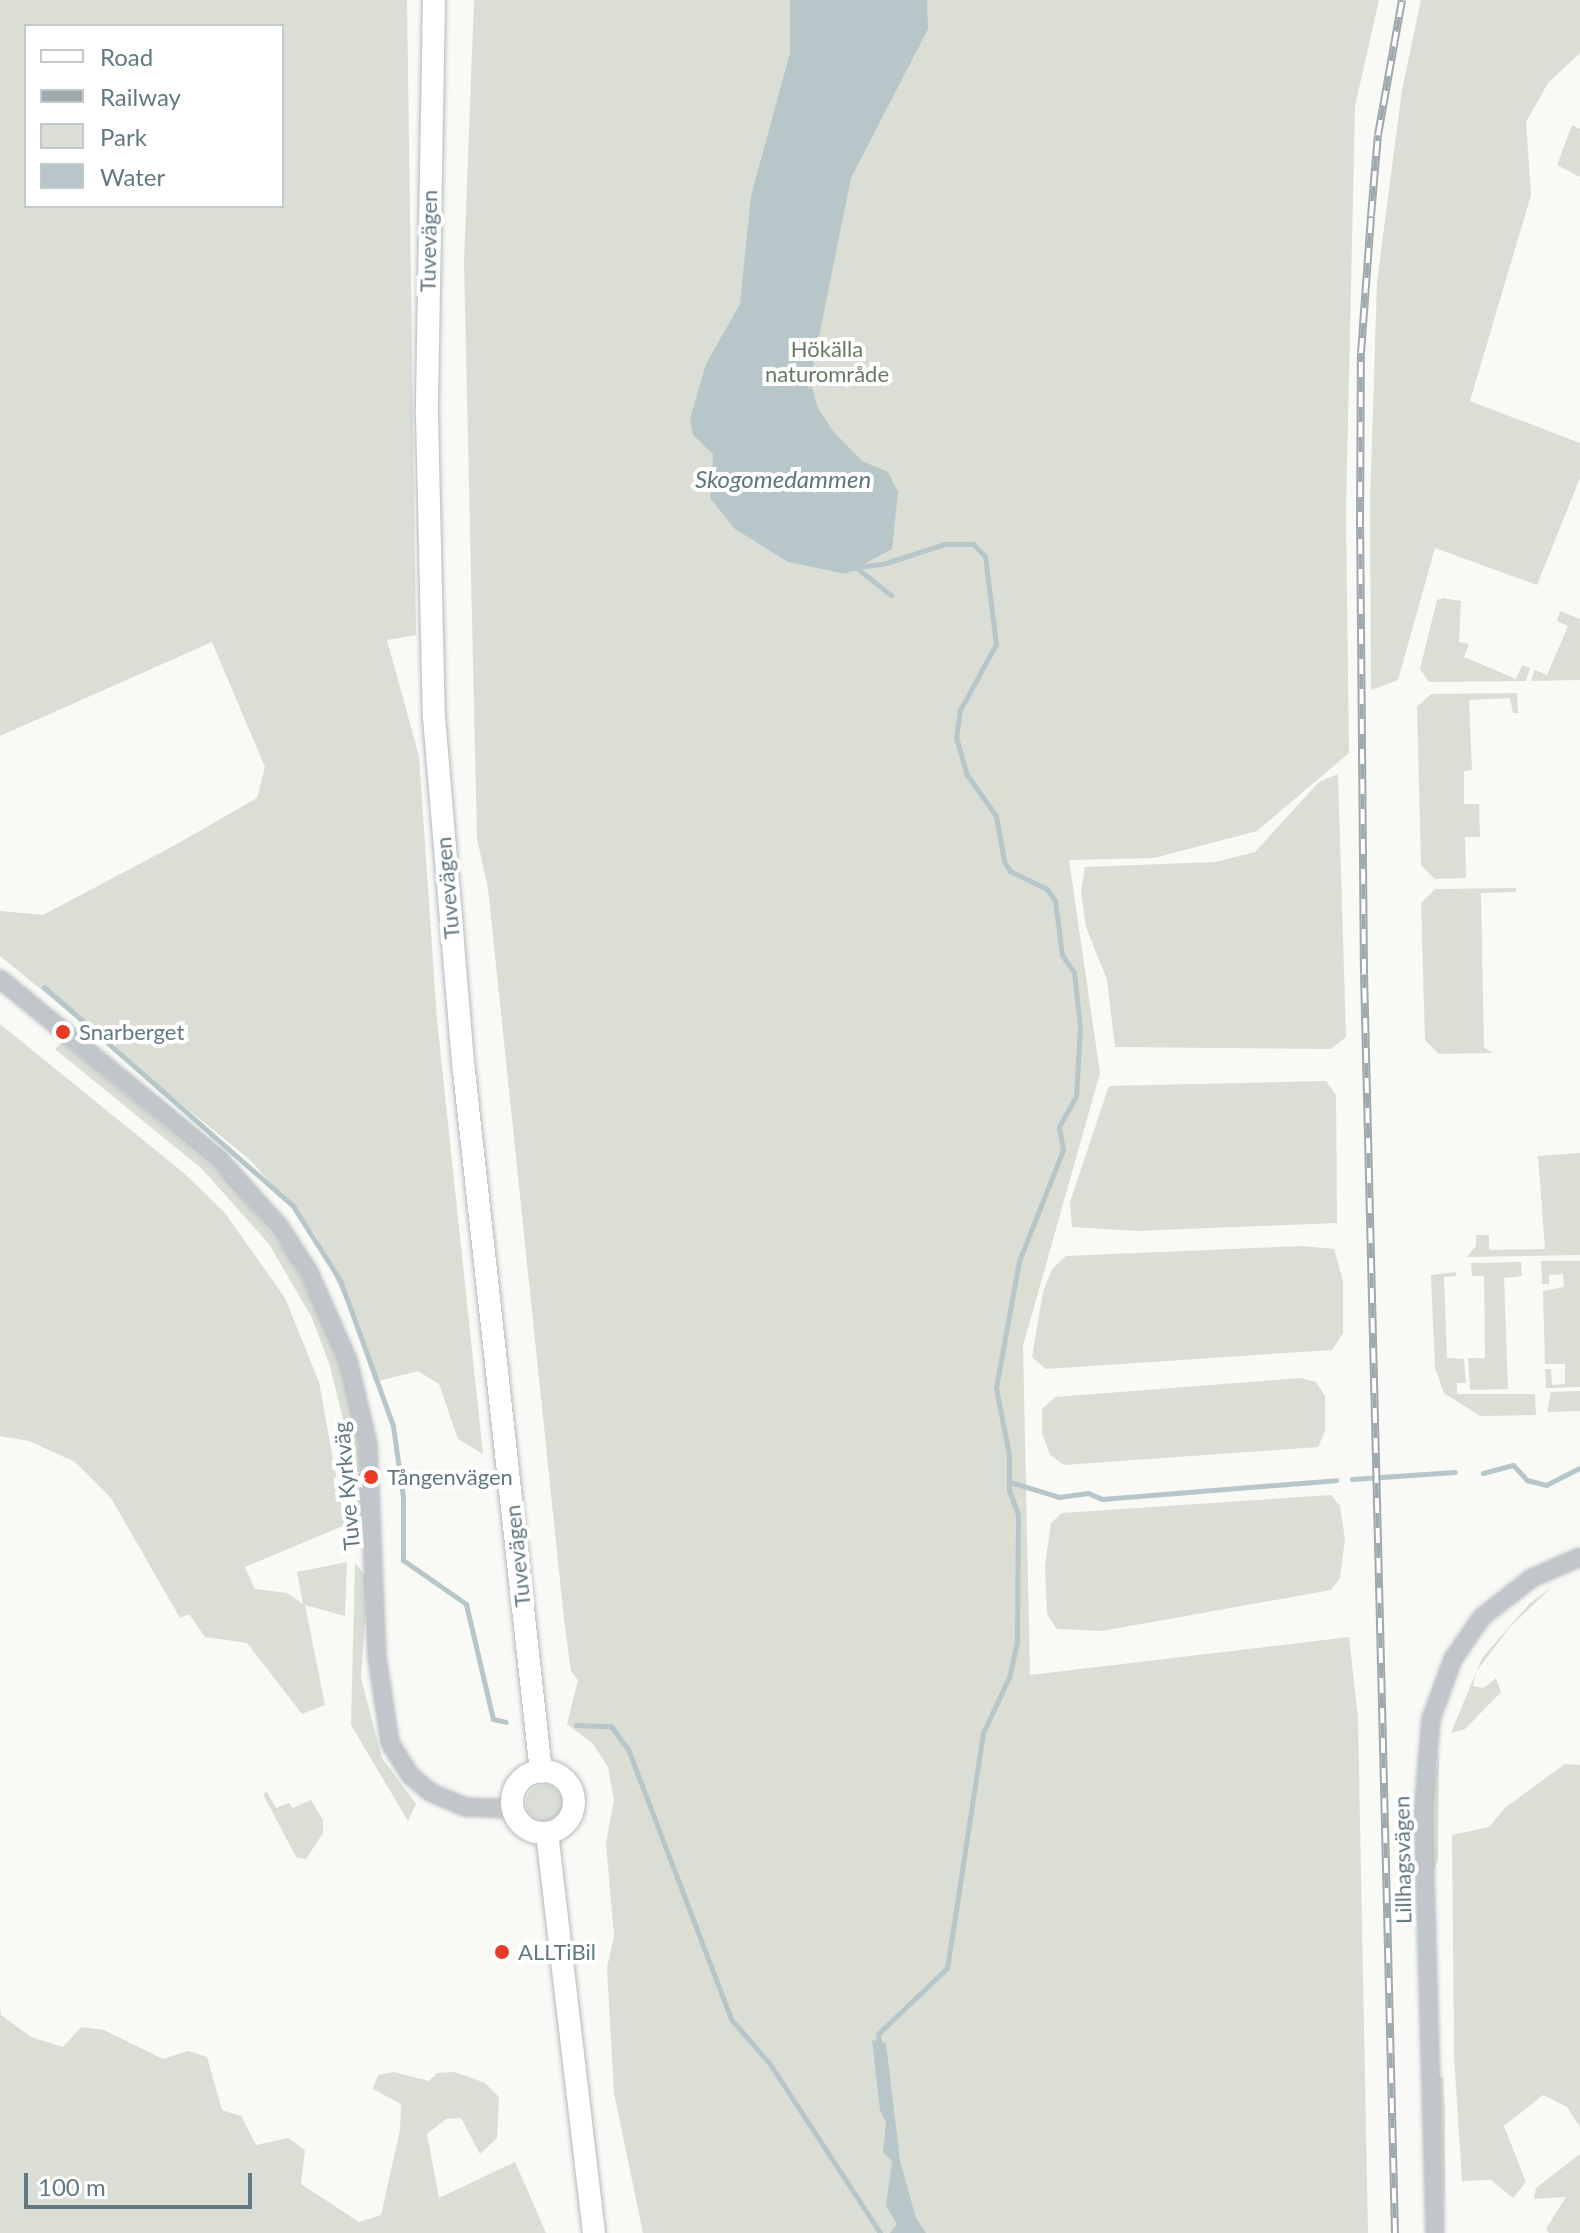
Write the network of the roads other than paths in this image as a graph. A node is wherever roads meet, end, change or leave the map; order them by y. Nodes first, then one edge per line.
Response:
1 (434, 0) edge
2 (0, 979) edge
3 (1580, 1557) edge
4 (541, 1772) junction
5 (513, 1809) junction
6 (547, 1833) junction
7 (594, 2233) edge
8 (1435, 2233) edge

1 - 4 main road, Tuvevägen
2 - 5 street, Tuve Kyrkväg
3 - 8 street, Lillhagsvägen
4 - 5 main road
4 - 6 main road
5 - 6 main road
6 - 7 main road

